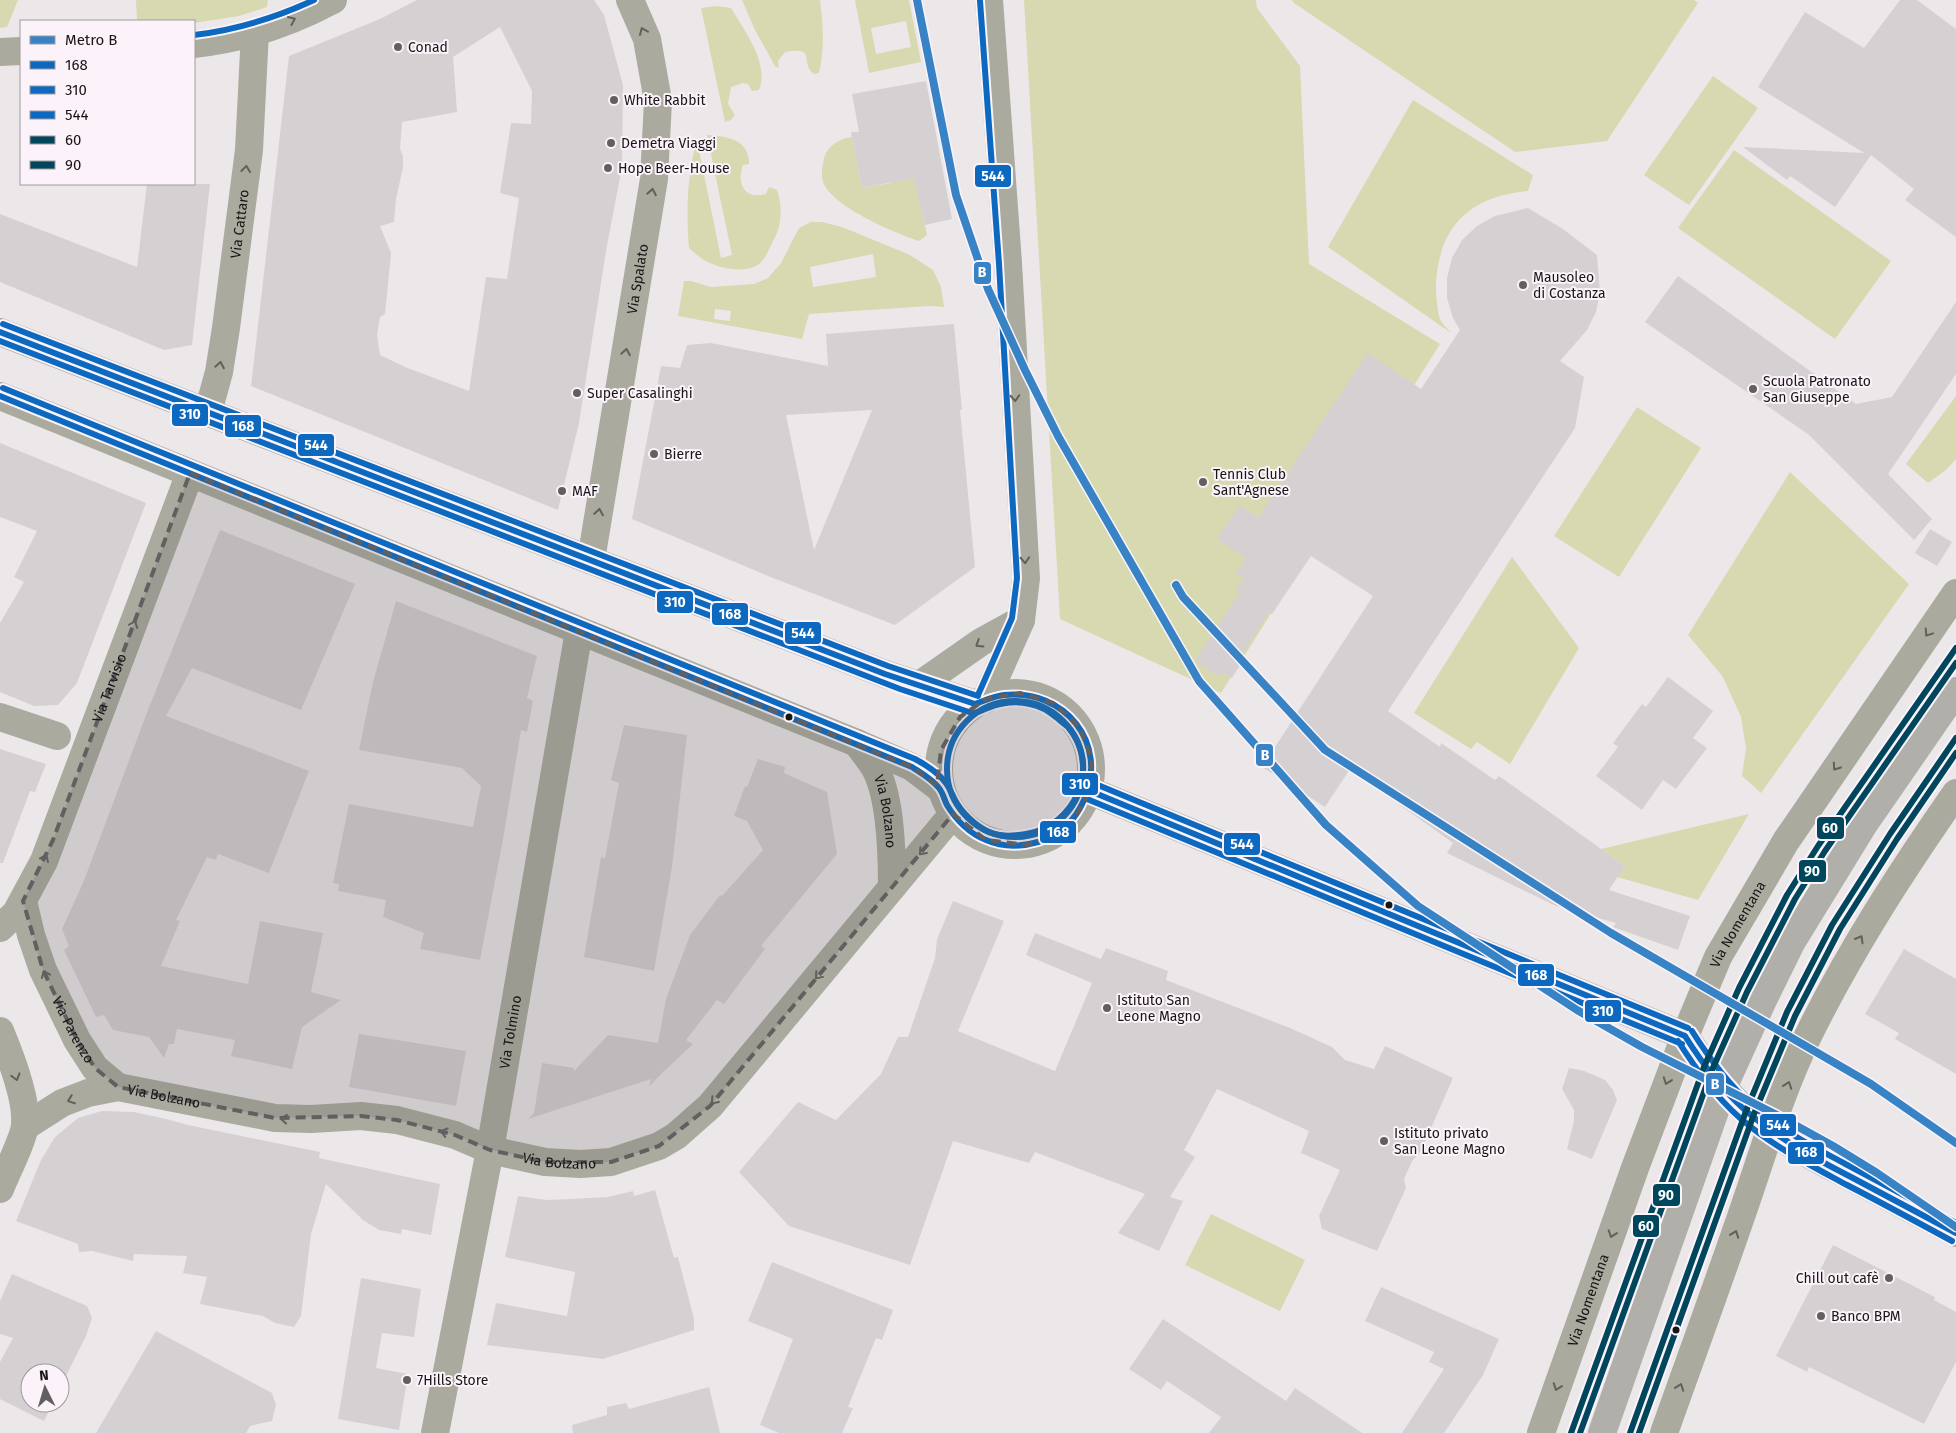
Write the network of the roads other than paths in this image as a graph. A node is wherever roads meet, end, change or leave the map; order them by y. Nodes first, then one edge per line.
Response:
1 (333, 0) edge
2 (630, 0) edge
3 (989, 0) edge
4 (255, 32) junction
5 (195, 44) edge
6 (20, 51) edge
7 (0, 52) edge
8 (0, 332) edge
9 (0, 396) edge
10 (208, 412) junction
11 (190, 473) junction
12 (591, 560) junction
13 (1956, 593) edge
14 (1021, 620) junction
15 (578, 630) junction
16 (918, 686) junction
17 (1956, 692) edge
18 (980, 701) junction
19 (0, 717) edge
20 (57, 736) dead end
21 (857, 743) junction
22 (941, 789) junction
23 (1090, 791) junction
24 (1956, 793) edge
25 (953, 814) junction
26 (892, 887) junction
27 (23, 901) junction
28 (0, 928) edge
29 (0, 1031) edge
30 (1684, 1036) junction
31 (118, 1087) junction
32 (1723, 1088) junction
33 (26, 1126) junction
34 (1771, 1130) junction
35 (490, 1150) junction
36 (0, 1189) edge
37 (1956, 1233) edge
38 (435, 1433) edge
39 (1541, 1433) edge
40 (1602, 1433) edge
41 (1664, 1433) edge

4 -> 1 street
12 -> 2 street, Via Spalato
3 -> 14 street
4 - 5 street
10 -> 4 street, Via Cattaro
6 - 7 street
8 - 10 street
9 - 11 street
10 - 12 street
11 - 15 street
27 -> 11 street, Via Tarvisio
12 - 16 street
13 -> 30 street, Via Nomentana
14 -> 16 street
14 - 18 street
15 - 21 street
15 - 35 street, Via Tolmino
16 - 18 street
17 - 32 main road
18 - 22 street
18 - 23 street
19 - 20 street
21 - 22 street
21 - 26 street, Via Bolzano
22 - 25 street
23 - 25 street
23 - 30 street
34 -> 24 street
25 -> 26 street, Via Bolzano
26 -> 35 street, Via Bolzano
27 - 28 street
31 -> 27 street, Via Parenzo
29 -> 33 street
30 - 32 street
30 -> 39 street, Via Nomentana
31 -> 33 street
35 -> 31 street, Via Bolzano
32 - 34 street
32 - 40 main road
33 - 36 street
34 - 37 street
41 -> 34 street
35 - 38 street, Via Tolmino

